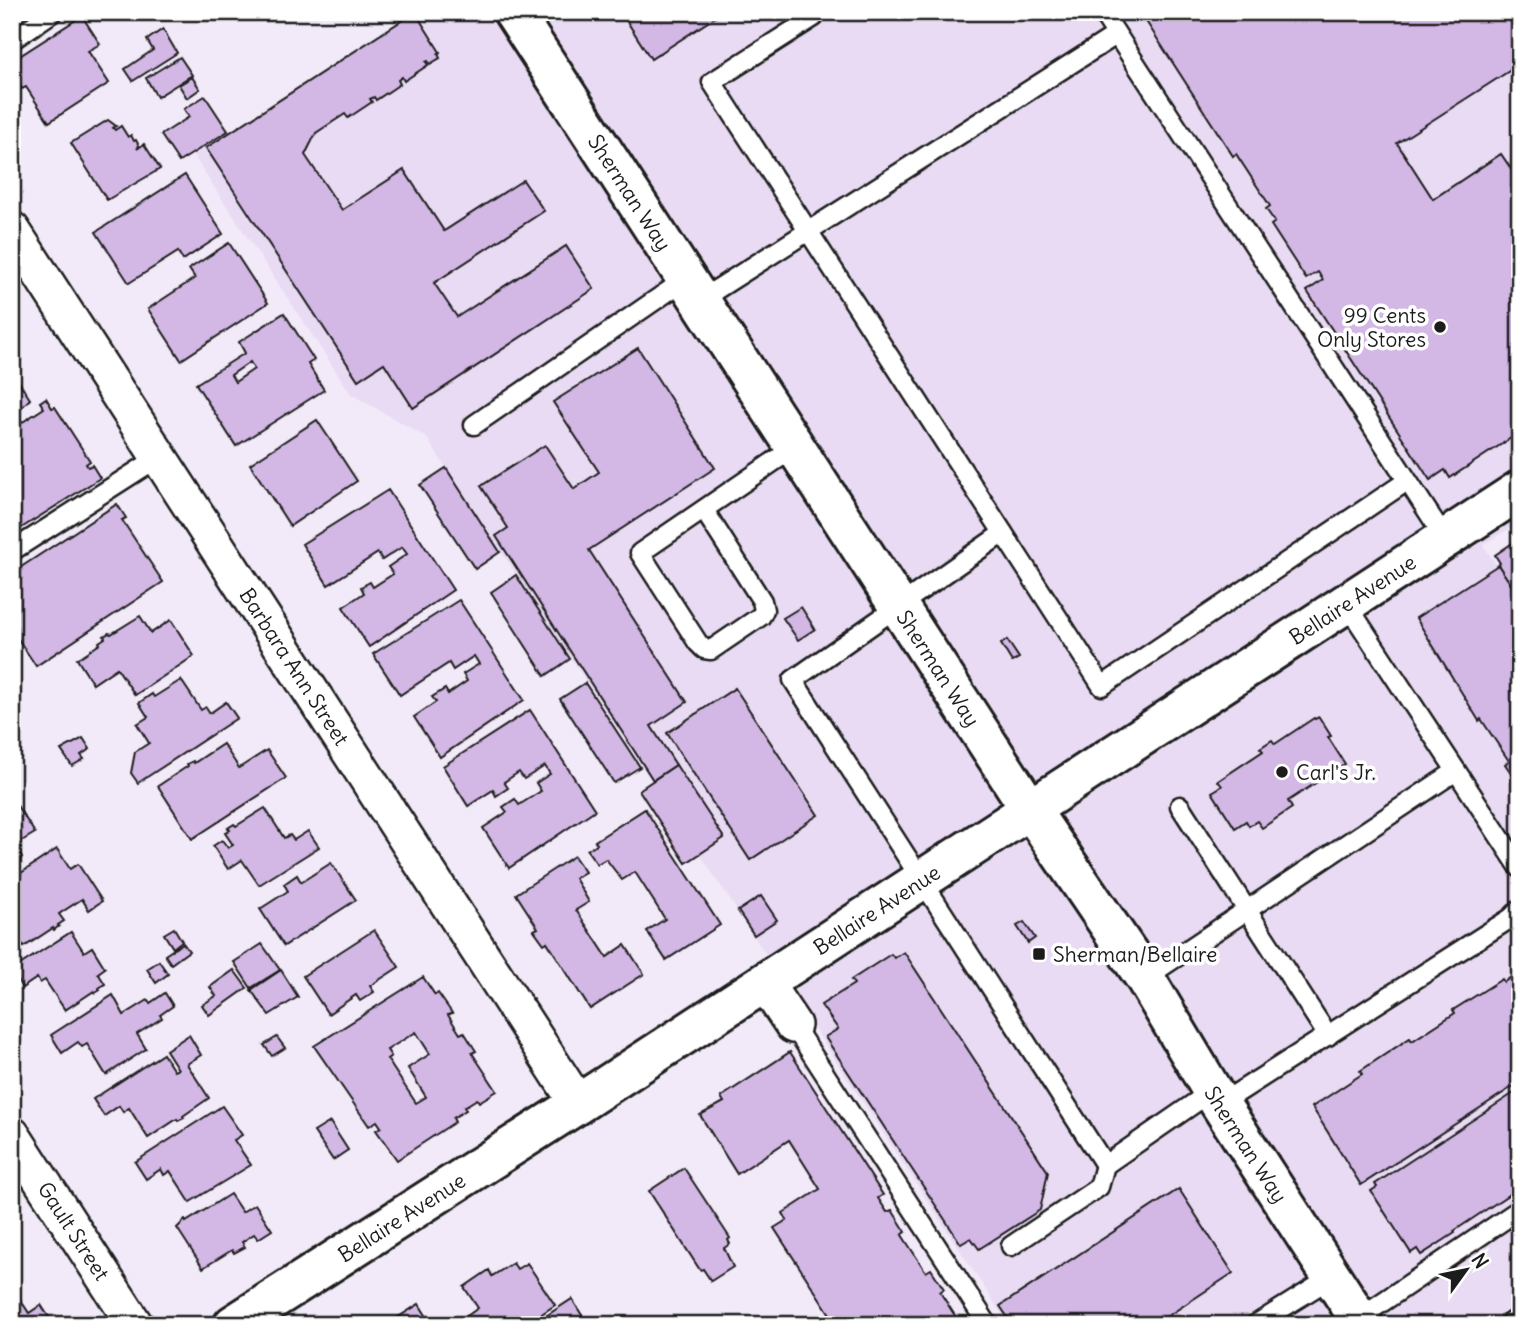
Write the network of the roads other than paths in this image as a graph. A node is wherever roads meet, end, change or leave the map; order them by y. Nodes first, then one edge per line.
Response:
1 (53, 12) edge
2 (811, 12) edge
3 (1102, 12) edge
4 (516, 13) edge
5 (1116, 35) junction
6 (12, 40) edge
7 (12, 230) edge
8 (807, 230) junction
9 (22, 268) edge
10 (693, 289) junction
11 (474, 425) dead end
12 (796, 447) junction
13 (159, 457) junction
14 (1407, 481) junction
15 (1520, 490) edge
16 (704, 510) junction
17 (1003, 533) junction
18 (1445, 538) junction
19 (12, 551) edge
20 (1346, 603) junction
21 (899, 607) junction
22 (1456, 771) junction
23 (1180, 806) dead end
24 (1030, 809) junction
25 (1520, 868) edge
26 (922, 880) junction
27 (1520, 909) edge
28 (1246, 911) junction
29 (1145, 978) junction
30 (764, 982) junction
31 (793, 1026) joint
32 (1328, 1036) junction
33 (1216, 1098) junction
34 (578, 1104) junction
35 (12, 1135) edge
36 (1105, 1165) junction
37 (1520, 1209) edge
38 (1011, 1246) dead end
39 (1332, 1277) junction
40 (1520, 1316) edge
41 (1361, 1321) edge
42 (135, 1325) edge
43 (233, 1325) edge
44 (988, 1325) edge
45 (1255, 1325) edge
46 (1507, 1325) edge

1 - 6 lane
2 - 8 lane
3 - 5 lane
4 - 10 street, Sherman Way
5 - 8 lane
5 - 14 lane
7 - 9 street, Barbara Ann Street
8 - 10 lane
8 - 17 lane
9 - 13 street, Barbara Ann Street
10 - 11 lane
10 - 12 street, Sherman Way
12 - 16 lane
12 - 21 street, Sherman Way
13 - 19 lane
13 - 34 street, Barbara Ann Street
14 - 17 lane
14 - 18 lane
15 - 18 street, Bellaire Avenue
16 - 16 lane
17 - 21 lane
18 - 20 street, Bellaire Avenue
20 - 22 lane
20 - 24 street, Bellaire Avenue
21 - 24 street, Sherman Way
21 - 26 lane
22 - 25 lane
22 - 28 lane
23 - 28 lane
24 - 26 street, Bellaire Avenue
24 - 29 street, Sherman Way
26 - 30 street, Bellaire Avenue
26 - 36 lane
27 - 32 lane
28 - 29 lane
28 - 32 lane
29 - 33 street, Sherman Way
30 - 31 street
30 - 34 street, Bellaire Avenue
31 - 44 lane
32 - 33 lane
33 - 36 lane
33 - 39 street, Sherman Way
34 - 43 street, Bellaire Avenue
35 - 42 street, Gault Street
36 - 38 lane
37 - 41 lane
39 - 41 street, Sherman Way
39 - 45 lane
40 - 46 lane

